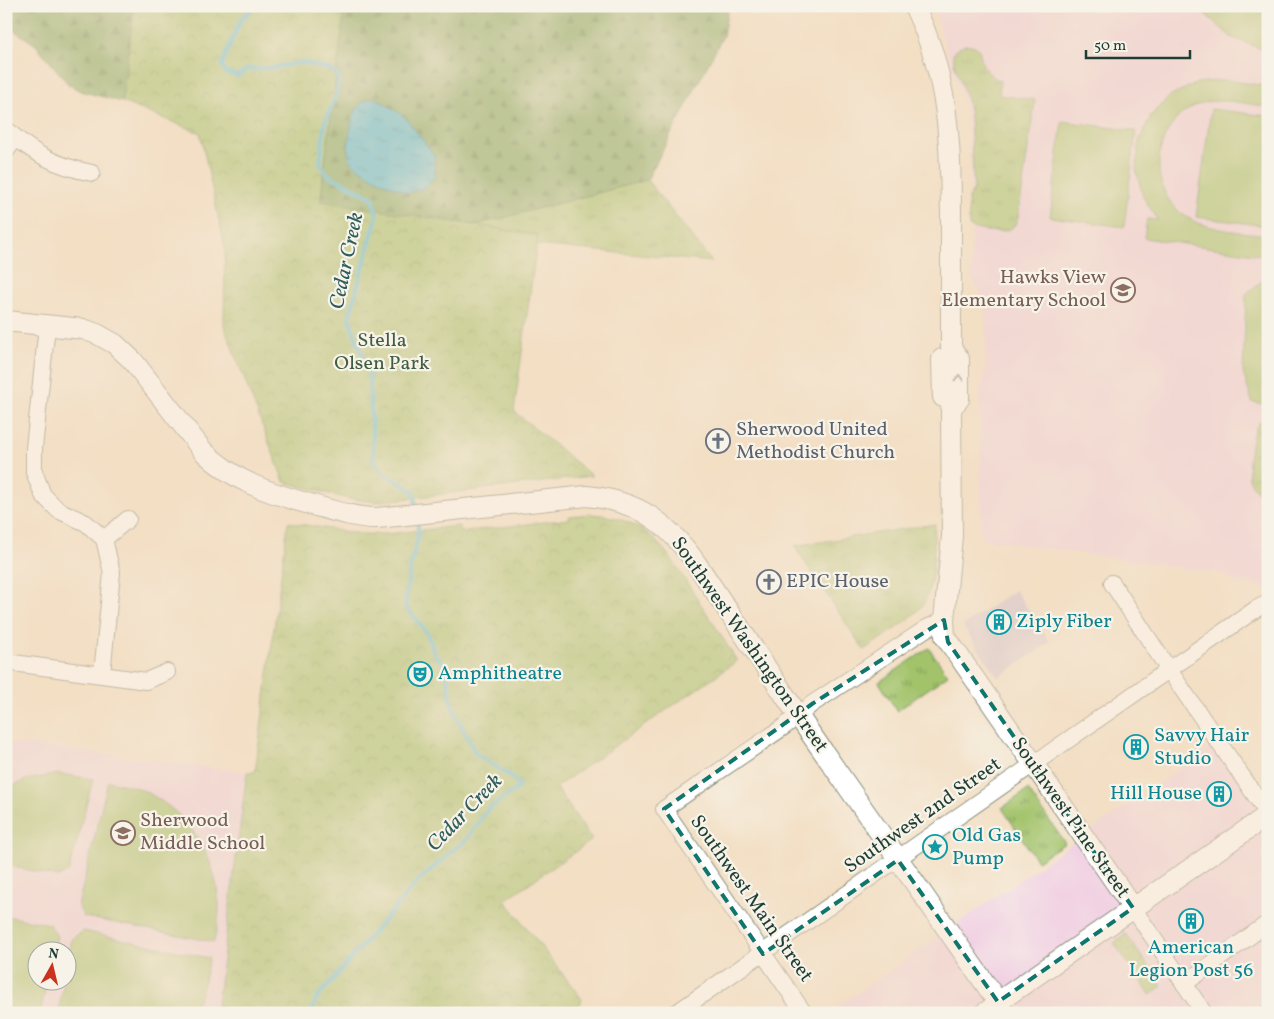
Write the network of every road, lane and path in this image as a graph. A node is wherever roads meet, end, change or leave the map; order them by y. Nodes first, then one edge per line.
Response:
1 (914, 6) edge
2 (10, 139) edge
3 (92, 173) dead end
4 (6, 321) edge
5 (47, 326) junction
6 (128, 520) dead end
7 (104, 540) junction
8 (1112, 583) dead end
9 (1268, 603) edge
10 (944, 620) junction
11 (6, 662) edge
12 (1169, 670) junction
13 (167, 672) dead end
14 (102, 674) junction
15 (798, 715) junction
16 (1034, 766) junction
17 (1268, 815) edge
18 (898, 860) junction
19 (1133, 908) junction
20 (1268, 923) edge
21 (763, 954) junction
22 (1184, 984) junction
23 (995, 1009) edge
24 (676, 1013) edge
25 (804, 1013) edge
26 (1204, 1013) edge

1 - 10 main road, Southwest Pine Street
2 - 3 street
4 - 5 main road, Southwest Washington Street
5 - 7 street
5 - 15 main road, Southwest Washington Street
6 - 7 street
7 - 14 street
8 - 12 street
9 - 12 street, Southwest 2nd Street
10 - 15 street
10 - 16 main road, Southwest Pine Street
11 - 14 street
12 - 16 street, Southwest 2nd Street
12 - 17 street
13 - 14 street
15 - 18 main road, Southwest Washington Street
15 - 21 street, Southwest Main Street
16 - 18 street, Southwest 2nd Street
16 - 19 main road, Southwest Pine Street
17 - 19 main road
18 - 21 street, Southwest 2nd Street
18 - 23 main road, Southwest Washington Street
19 - 22 street, Southwest Pine Street
19 - 23 main road
20 - 22 street
21 - 24 street, Southwest 2nd Street
21 - 25 street, Southwest Main Street
22 - 26 street, Southwest Pine Street

